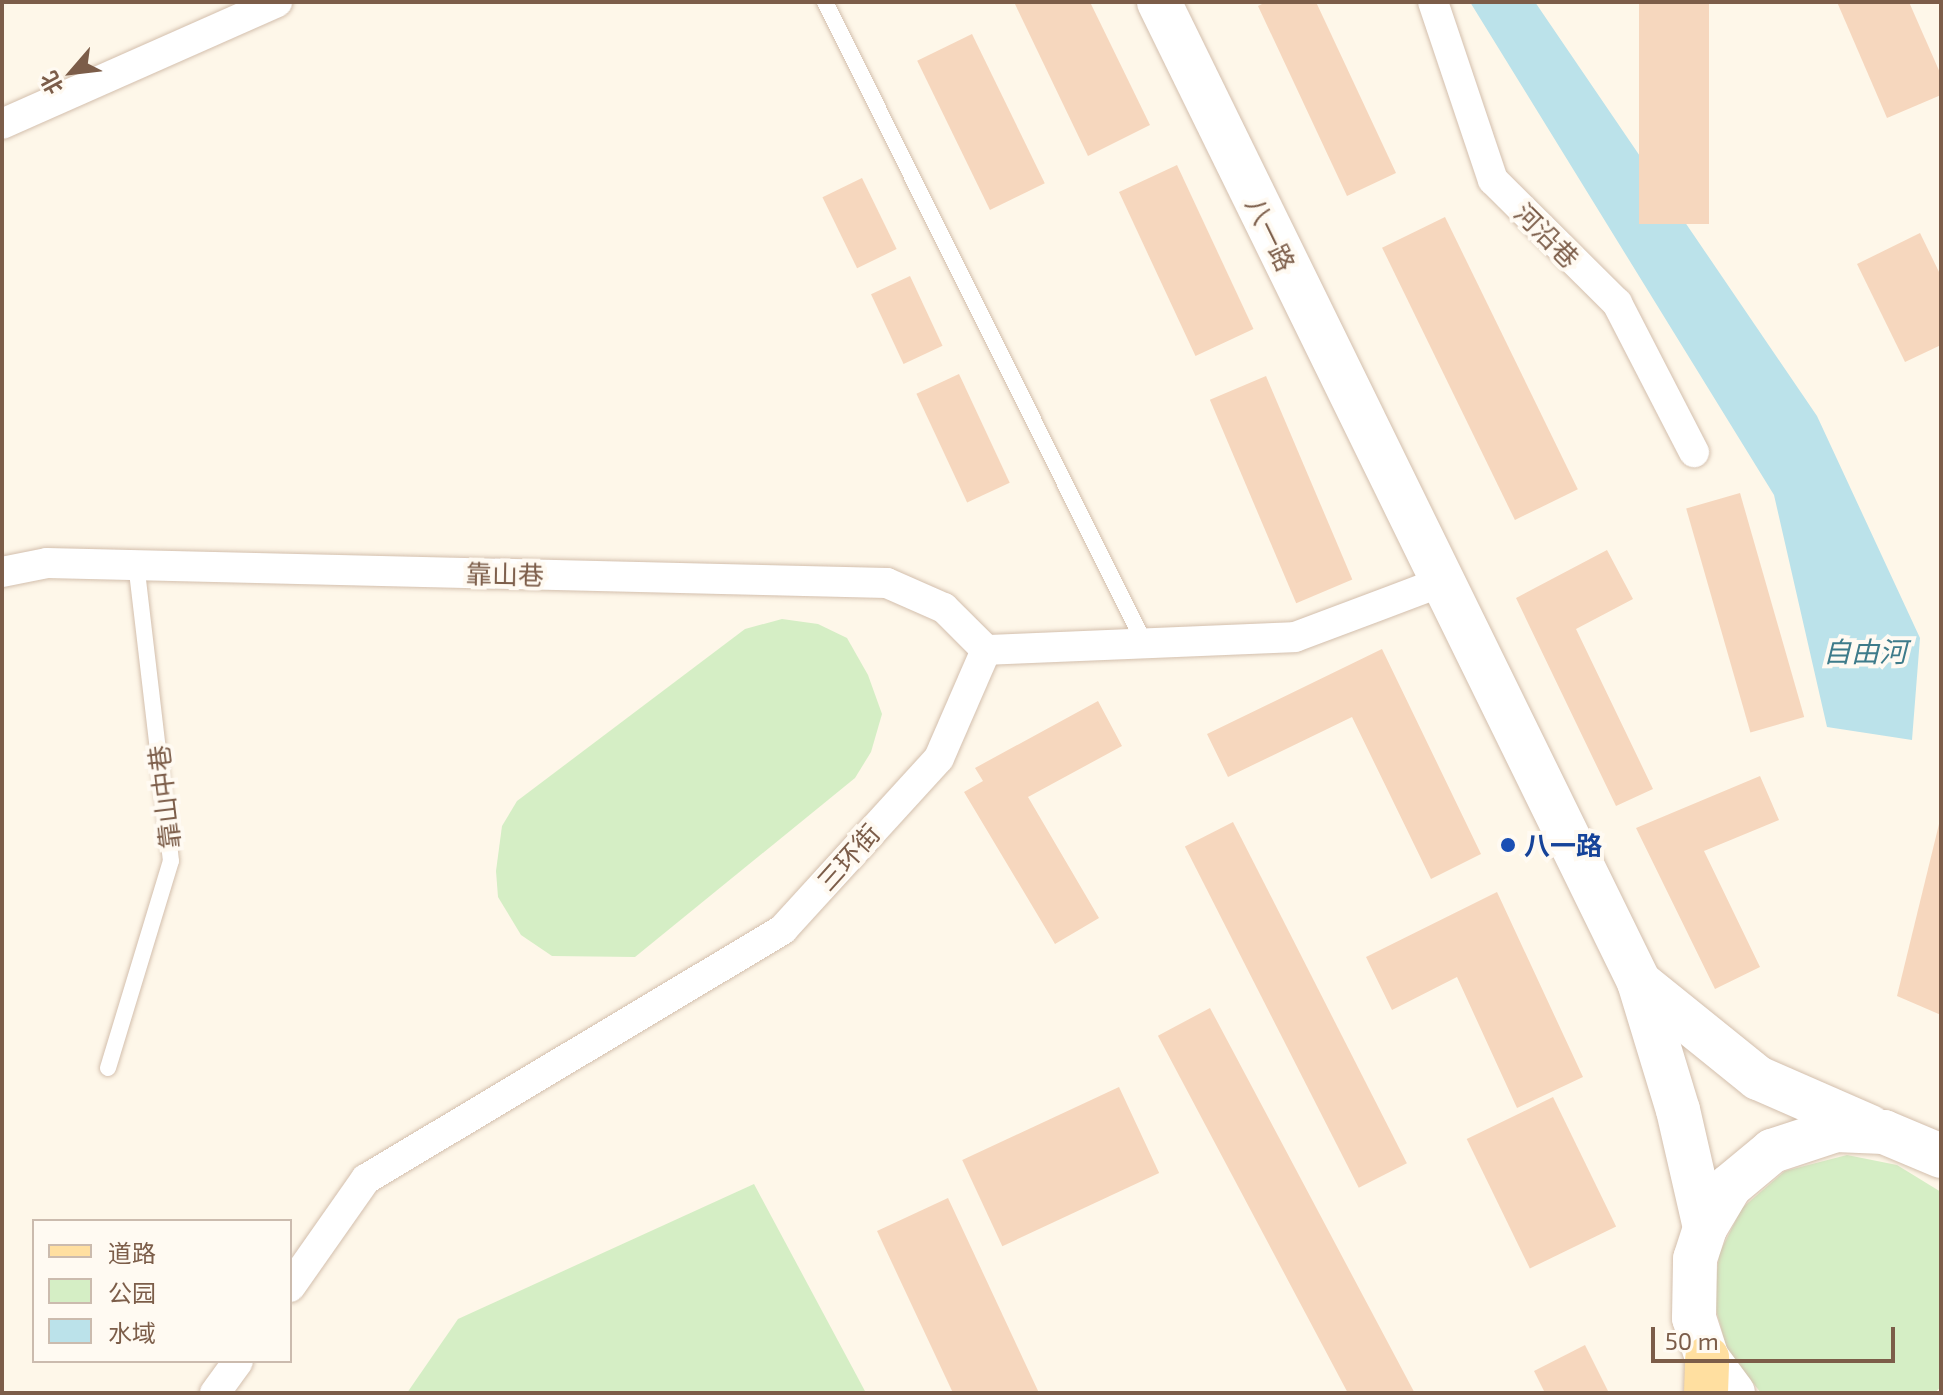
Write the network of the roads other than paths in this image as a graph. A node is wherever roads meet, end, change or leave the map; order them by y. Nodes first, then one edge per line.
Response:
1 (277, 2) edge
2 (825, 2) edge
3 (1159, 2) edge
4 (1433, 2) edge
5 (2, 124) edge
6 (1694, 452) dead end
7 (136, 565) junction
8 (2, 572) edge
9 (1439, 583) junction
10 (1145, 644) junction
11 (986, 650) junction
12 (1639, 982) junction
13 (108, 1068) dead end
14 (1884, 1132) junction
15 (1941, 1156) edge
16 (1705, 1228) junction
17 (292, 1284) edge
18 (237, 1363) edge
19 (1706, 1375) edge
20 (215, 1393) edge
21 (1733, 1393) edge

1 - 5 street
2 - 10 lane
3 - 9 main road, 八一路
4 - 6 street, 河沿巷
7 - 8 street, 靠山巷
7 - 11 street, 靠山巷
7 - 13 lane, 靠山中巷
9 - 10 street
9 - 12 main road, 八一路
10 - 11 street
11 - 17 street, 三环街
12 - 14 main road
12 - 16 main road
14 - 15 main road
14 - 16 main road
16 - 19 main road
18 - 20 street
19 - 21 main road

